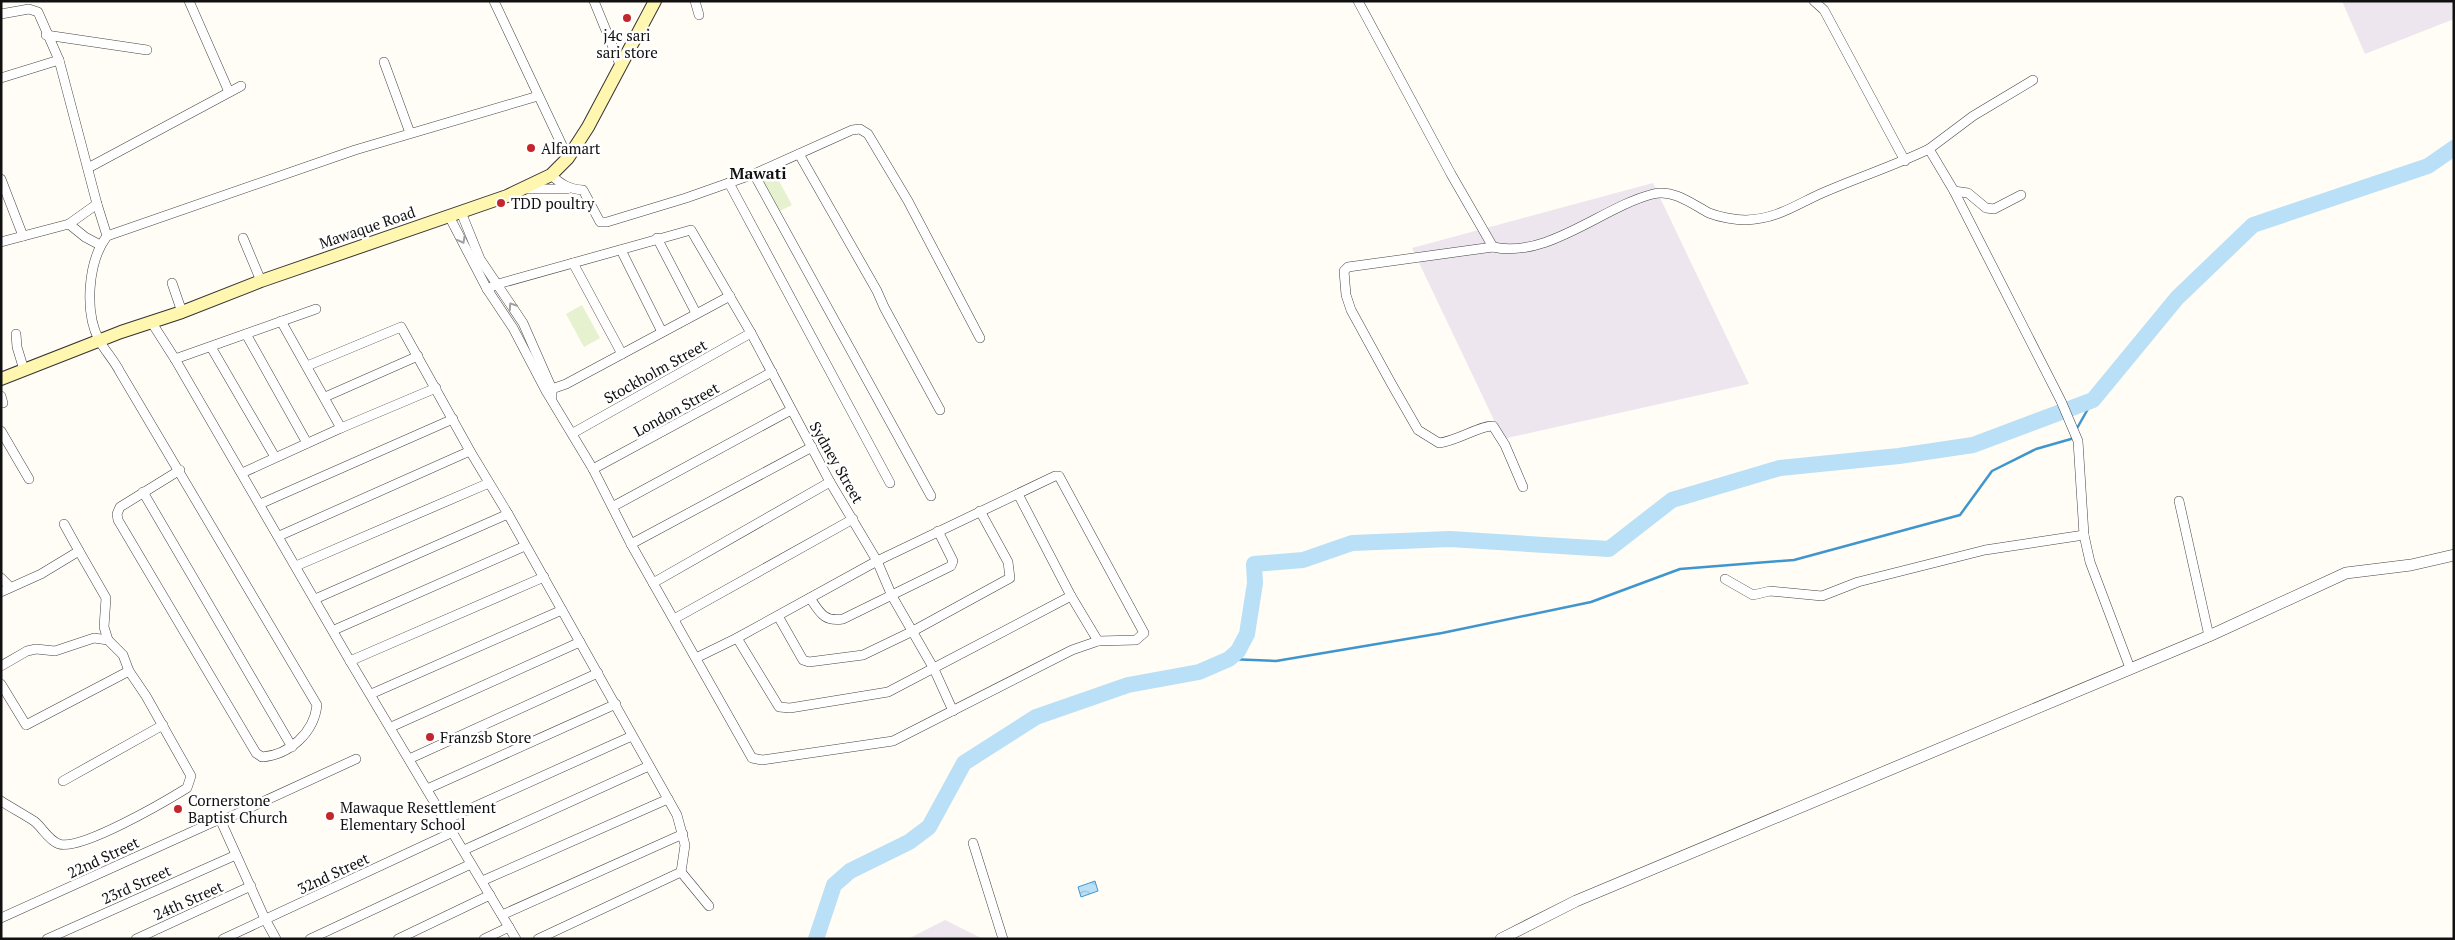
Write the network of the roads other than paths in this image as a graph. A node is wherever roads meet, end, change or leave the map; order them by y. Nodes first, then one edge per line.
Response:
1 (189, 1) edge
2 (494, 1) edge
3 (594, 1) edge
4 (655, 1) edge
5 (695, 1) edge
6 (1358, 1) edge
7 (1814, 1) edge
8 (1, 14) edge
9 (699, 15) dead end
10 (46, 35) junction
11 (147, 50) dead end
12 (59, 60) junction
13 (384, 62) dead end
14 (622, 67) junction
15 (1, 78) edge
16 (2033, 80) dead end
17 (241, 86) dead end
18 (229, 92) junction
19 (538, 96) junction
20 (410, 133) junction
21 (1929, 149) junction
22 (799, 154) junction
23 (568, 158) junction
24 (1905, 161) junction
25 (88, 168) junction
26 (754, 174) junction
27 (551, 175) junction
28 (1, 178) edge
29 (729, 183) junction
30 (525, 189) junction
31 (571, 189) junction
32 (1954, 191) junction
33 (2021, 195) dead end
34 (97, 204) junction
35 (455, 214) junction
36 (69, 224) junction
37 (23, 236) junction
38 (107, 236) junction
39 (243, 238) dead end
40 (657, 238) junction
41 (1, 242) edge
42 (100, 246) junction
43 (1493, 247) junction
44 (621, 250) junction
45 (573, 263) junction
46 (261, 281) junction
47 (172, 283) dead end
48 (498, 284) junction
49 (487, 289) junction
50 (730, 296) junction
51 (316, 309) dead end
52 (182, 312) junction
53 (696, 313) junction
54 (281, 321) junction
55 (152, 323) junction
56 (523, 324) junction
57 (513, 328) junction
58 (662, 332) junction
59 (16, 334) dead end
60 (246, 334) junction
61 (750, 334) junction
62 (980, 338) dead end
63 (99, 341) junction
64 (211, 347) junction
65 (622, 354) junction
66 (533, 355) junction
67 (418, 356) junction
68 (175, 359) junction
69 (306, 366) junction
70 (24, 370) junction
71 (772, 372) junction
72 (1, 379) edge
73 (436, 388) junction
74 (550, 392) junction
75 (324, 397) junction
76 (791, 410) junction
77 (940, 410) dead end
78 (453, 418) junction
79 (341, 428) junction
80 (1, 432) edge
81 (573, 433) junction
82 (308, 443) junction
83 (812, 447) junction
84 (470, 451) junction
85 (275, 457) junction
86 (593, 469) junction
87 (180, 470) junction
88 (242, 473) junction
89 (29, 479) dead end
90 (830, 482) junction
91 (489, 483) junction
92 (890, 483) dead end
93 (1523, 487) dead end
94 (142, 492) junction
95 (1018, 494) junction
96 (931, 496) dead end
97 (2179, 501) dead end
98 (260, 504) junction
99 (614, 506) junction
100 (980, 511) junction
101 (508, 514) junction
102 (853, 519) junction
103 (64, 524) dead end
104 (938, 531) junction
105 (2084, 535) junction
106 (279, 536) junction
107 (631, 544) junction
108 (525, 546) junction
109 (79, 551) junction
110 (2454, 555) edge
111 (876, 561) junction
112 (296, 566) junction
113 (544, 577) junction
114 (1, 580) edge
115 (1725, 580) dead end
116 (653, 583) junction
117 (10, 587) junction
118 (1, 592) edge
119 (892, 596) junction
120 (1072, 596) junction
121 (810, 598) junction
122 (315, 599) junction
123 (562, 610) junction
124 (778, 616) junction
125 (674, 619) junction
126 (334, 630) junction
127 (913, 631) junction
128 (2209, 636) junction
129 (737, 638) junction
130 (108, 640) junction
131 (1098, 641) junction
132 (580, 642) junction
133 (696, 658) junction
134 (350, 661) junction
135 (1, 666) edge
136 (2130, 668) junction
137 (934, 669) junction
138 (128, 671) junction
139 (598, 673) junction
140 (1, 684) edge
141 (371, 694) junction
142 (616, 704) junction
143 (953, 711) junction
144 (163, 725) junction
145 (391, 727) junction
146 (632, 736) junction
147 (292, 747) junction
148 (356, 759) dead end
149 (409, 759) junction
150 (649, 766) junction
151 (64, 781) dead end
152 (427, 789) junction
153 (668, 799) junction
154 (1, 801) edge
155 (445, 820) junction
156 (219, 821) junction
157 (453, 832) junction
158 (683, 834) junction
159 (973, 843) dead end
160 (464, 850) junction
161 (236, 855) junction
162 (472, 864) junction
163 (681, 872) junction
164 (482, 881) junction
165 (251, 886) junction
166 (490, 895) junction
167 (709, 906) dead end
168 (502, 915) junction
169 (1, 918) edge
170 (265, 919) junction
171 (509, 927) junction
172 (234, 937) edge
173 (47, 939) edge
174 (136, 939) edge
175 (224, 939) edge
176 (276, 939) edge
177 (310, 939) edge
178 (398, 939) edge
179 (484, 939) edge
180 (516, 939) edge
181 (538, 939) edge
182 (1003, 939) edge
183 (1501, 939) edge

1 - 18 street
2 - 19 street
3 - 14 street
4 - 14 main road, Mawaque Road
5 - 9 street
6 - 43 street
7 - 24 street
8 - 10 street
10 - 11 street
10 - 12 street
12 - 15 street
12 - 25 street
13 - 20 street
14 - 23 main road, Mawaque Road
16 - 21 street
17 - 18 street
18 - 25 street
19 - 20 street
19 - 23 street
20 - 38 street
21 - 24 street
21 - 32 street
22 - 26 street
22 - 62 street
22 - 77 street
23 - 27 main road, Mawaque Road
24 - 43 street
25 - 34 street
26 - 29 street
26 - 96 street
27 - 30 main road, Mawaque Road
27 - 31 street
28 - 37 street
29 - 31 street
29 - 92 street
30 - 31 street
30 - 35 main road, Mawaque Road
32 - 33 street
32 - 105 street
34 - 36 street
34 - 38 street
35 - 46 main road, Mawaque Road
35 - 48 street
35 -> 49 street
36 - 37 street
36 - 42 street
37 - 41 street
38 - 42 street
39 - 46 street
40 - 44 street
40 - 50 street, Sydney Street
40 - 53 street
42 - 63 street
43 - 93 street
44 - 45 street
44 - 58 street
45 - 48 street
45 - 65 street
46 - 52 main road, Mawaque Road
47 - 52 street
48 - 49 street
56 -> 48 street
49 - 57 street
50 - 53 street
50 - 61 street, Sydney Street
51 - 54 street
52 - 55 main road, Mawaque Road
53 - 58 street
54 - 60 street
54 - 69 street
55 - 63 main road, Mawaque Road
55 - 68 street
56 - 57 street
56 - 66 street
57 - 66 street
58 - 65 street
59 - 70 street
60 - 64 street
60 - 82 street
61 - 71 street, Sydney Street
61 - 81 street, Stockholm Street
63 - 70 main road, Mawaque Road
63 - 87 street
64 - 68 street
64 - 85 street
65 - 74 street
66 - 74 street
67 - 69 street
67 - 73 street
67 - 75 street
68 - 88 street
69 - 75 street
70 - 72 main road, Mawaque Road
71 - 76 street, Sydney Street
71 - 86 street, London Street
73 - 78 street
73 - 79 street
74 - 81 street
75 - 79 street
76 - 83 street, Sydney Street
76 - 99 street
78 - 84 street
78 - 98 street
79 - 82 street
80 - 89 street
81 - 86 street
82 - 85 street
83 - 90 street, Sydney Street
83 - 107 street
84 - 91 street
84 - 106 street
85 - 88 street
86 - 99 street
87 - 94 street
87 - 147 street
88 - 98 street
90 - 102 street, Sydney Street
90 - 116 street
91 - 101 street
91 - 112 street
94 - 147 street
94 - 147 street
95 - 100 street
95 - 120 street
95 - 131 street
97 - 128 street
98 - 106 street
99 - 107 street
100 - 104 street
100 - 127 street
101 - 108 street
101 - 122 street
102 - 111 street, Sydney Street
102 - 125 street
103 - 109 street
104 - 111 street
104 - 119 street
105 - 115 street
105 - 136 street
106 - 112 street
107 - 116 street
108 - 113 street
108 - 126 street
109 - 117 street
109 - 130 street
110 - 128 street
111 - 119 street, Sydney Street
111 - 121 street
112 - 122 street
113 - 123 street
113 - 134 street
114 - 117 street
116 - 125 street
117 - 118 street
119 - 121 street
119 - 127 street, Sydney Street
120 - 131 street
120 - 137 street
121 - 124 street
122 - 126 street
123 - 132 street
123 - 141 street
124 - 127 street
124 - 129 street
125 - 133 street
126 - 134 street
127 - 137 street, Sydney Street
128 - 136 street
129 - 133 street
129 - 137 street
130 - 135 street
130 - 138 street
131 - 143 street
132 - 139 street
132 - 145 street
133 - 143 street
134 - 141 street
136 - 183 street
137 - 143 street, Sydney Street
138 - 140 street
138 - 144 street
139 - 142 street
139 - 149 street
141 - 145 street
142 - 146 street
142 - 152 street
144 - 151 street
144 - 154 street
145 - 149 street
146 - 150 street
146 - 155 street
148 - 156 street, 22nd Street
149 - 152 street
150 - 153 street
150 - 160 street
152 - 155 street
153 - 158 street
153 - 164 street
155 - 157 street
156 - 161 street
156 - 169 street, 22nd Street
157 - 160 street
157 - 170 street, 32nd Street
158 - 163 street
158 - 168 street
159 - 182 street
160 - 162 street
161 - 165 street
161 - 173 street, 23rd Street
162 - 164 street
162 - 177 street
163 - 167 street
163 - 181 street
164 - 166 street
165 - 170 street
165 - 174 street, 24th Street
166 - 168 street
166 - 178 street
168 - 171 street
170 - 172 street, 32nd Street
170 - 176 street
171 - 179 street
171 - 180 street
172 - 175 street, 32nd Street

